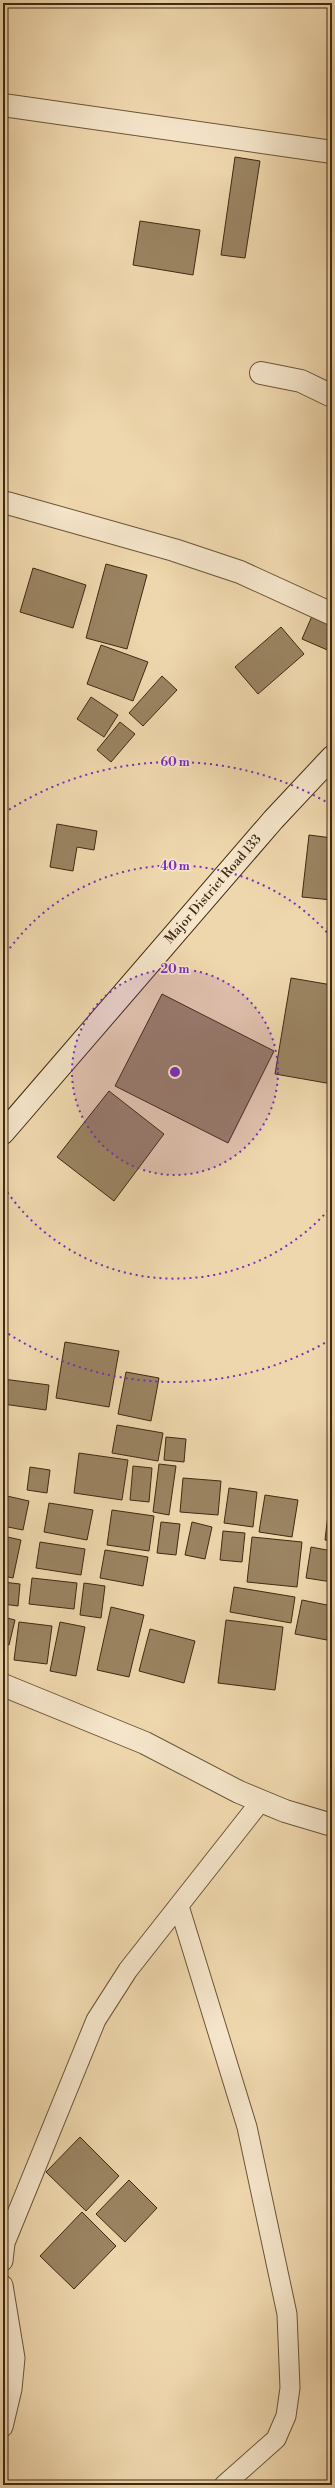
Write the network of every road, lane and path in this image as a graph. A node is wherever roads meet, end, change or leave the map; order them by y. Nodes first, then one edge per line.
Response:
1 (3, 105) edge
2 (332, 152) edge
3 (261, 373) dead end
4 (332, 396) edge
5 (7, 503) dead end
6 (332, 614) edge
7 (332, 758) edge
8 (3, 1133) edge
9 (3, 1685) edge
10 (261, 1801) junction
11 (332, 1825) edge
12 (178, 1906) junction
13 (3, 2261) edge
14 (3, 2285) edge
15 (3, 2427) edge
16 (224, 2485) edge

1 - 2 street
3 - 4 street
5 - 6 street
7 - 8 street, Major District Road 133
9 - 10 street
10 - 11 street
10 - 12 lane
12 - 13 lane
12 - 16 lane
14 - 15 lane

